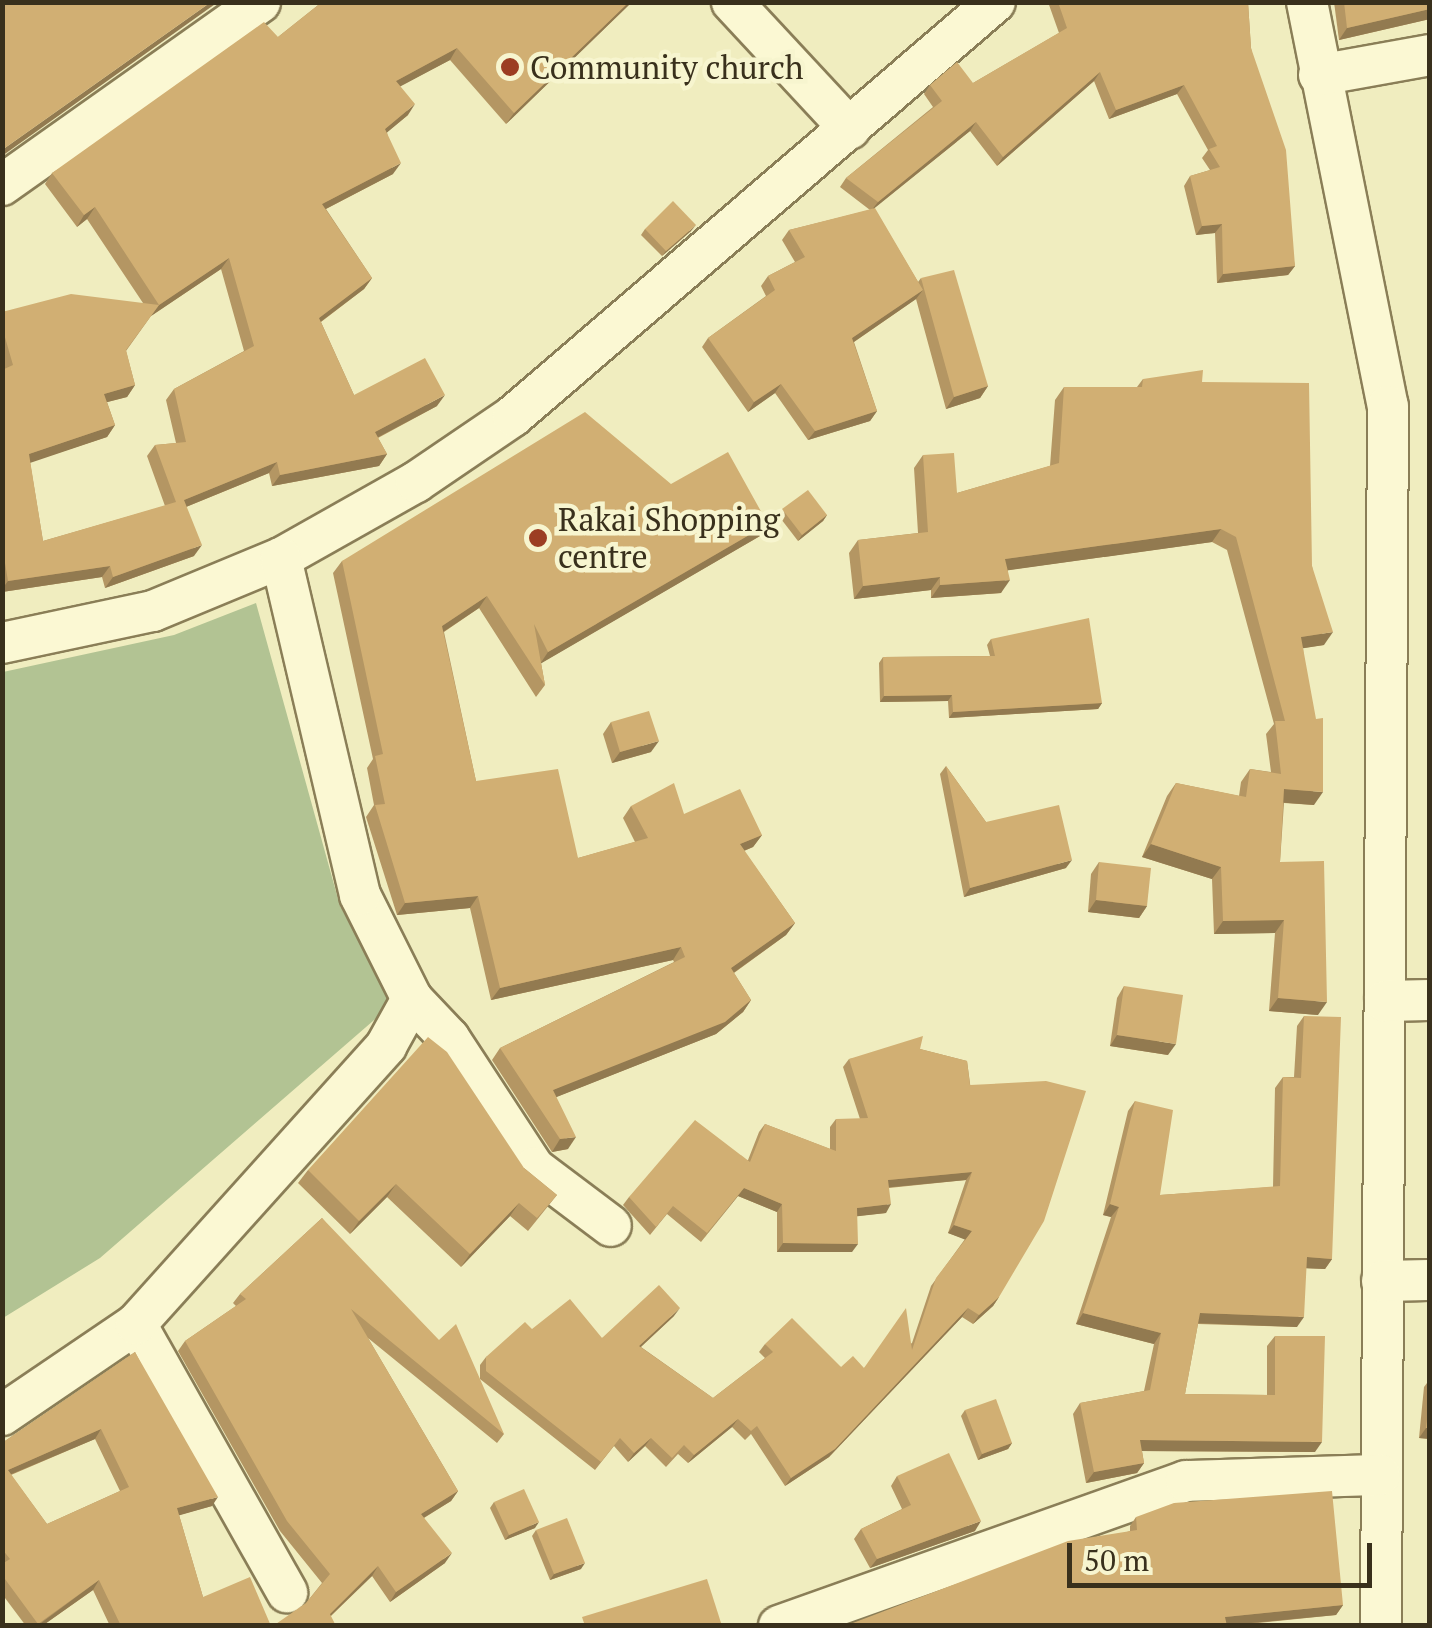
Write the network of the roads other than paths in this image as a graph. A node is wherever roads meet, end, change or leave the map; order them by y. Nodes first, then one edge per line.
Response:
1 (260, 2) edge
2 (732, 2) edge
3 (995, 2) edge
4 (1306, 2) edge
5 (1430, 54) edge
6 (1319, 76) junction
7 (850, 129) junction
8 (2, 185) edge
9 (281, 558) junction
10 (2, 643) edge
11 (412, 999) junction
12 (1430, 1000) edge
13 (1385, 1001) junction
14 (611, 1226) dead end
15 (1430, 1280) edge
16 (1382, 1281) junction
17 (136, 1324) junction
18 (2, 1414) edge
19 (1380, 1475) junction
20 (286, 1592) dead end
21 (779, 1626) edge
22 (1381, 1626) edge

1 - 8 street
2 - 7 street
3 - 7 street
4 - 6 street
5 - 6 street
6 - 13 street
7 - 9 street
9 - 10 street
9 - 11 street
11 - 14 street
11 - 17 street
12 - 13 street
13 - 16 street
15 - 16 street
16 - 19 street
17 - 18 street
17 - 20 street
19 - 21 street
19 - 22 street

